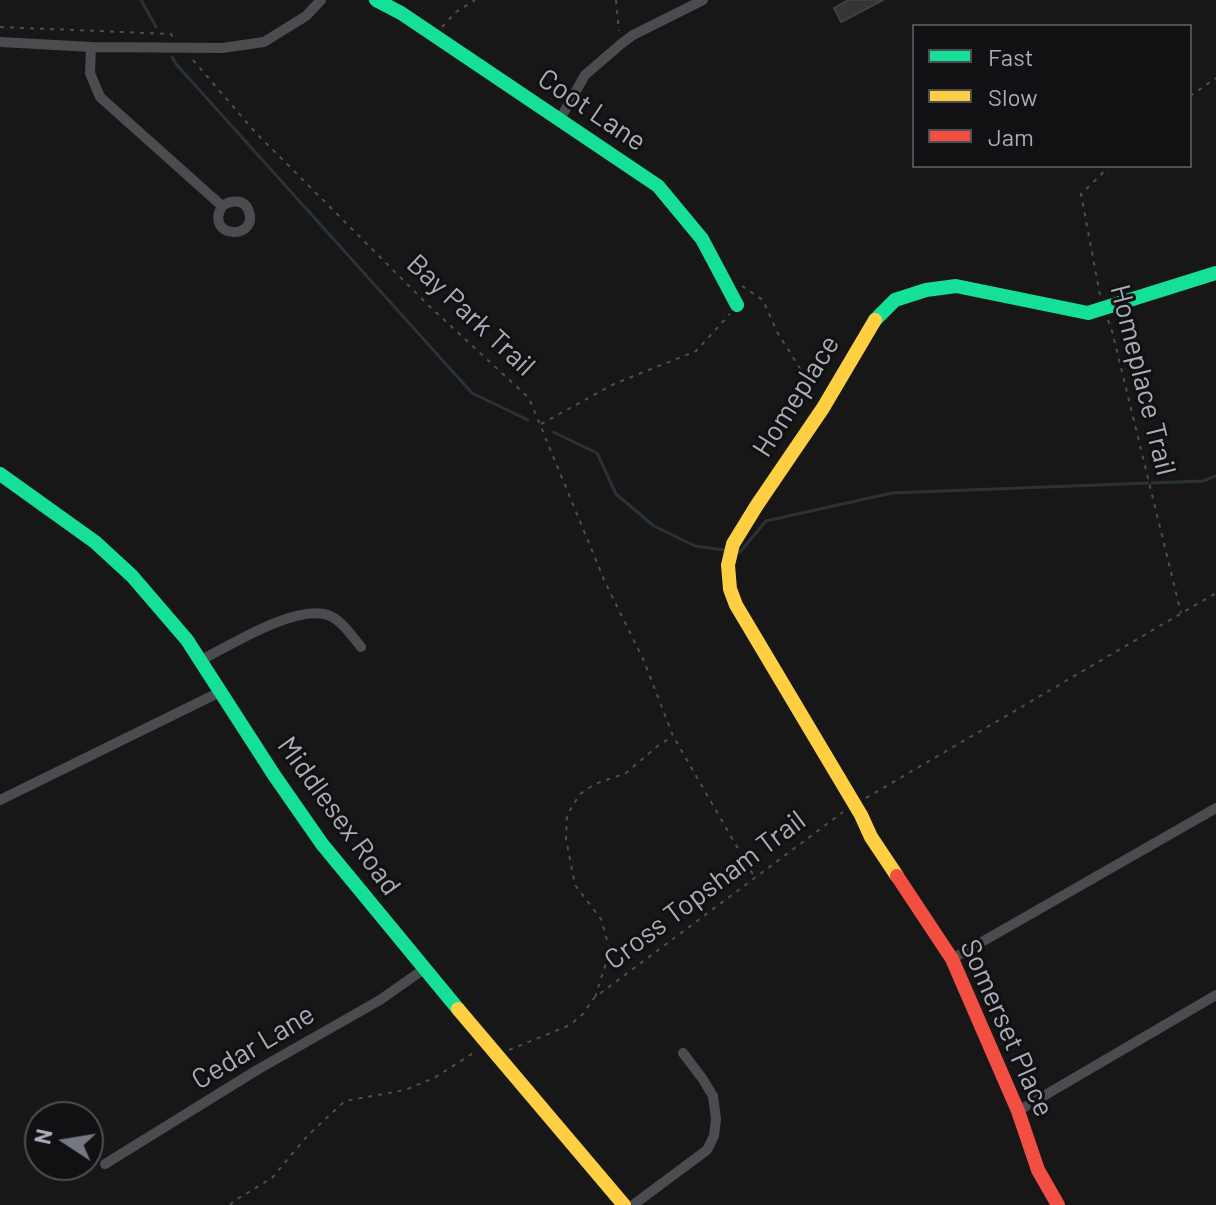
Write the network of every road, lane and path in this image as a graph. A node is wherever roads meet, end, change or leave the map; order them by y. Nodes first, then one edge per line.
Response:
1 (321, 0) edge
2 (376, 0) edge
3 (475, 0) edge
4 (616, 0) edge
5 (703, 0) edge
6 (0, 27) edge
7 (436, 36) junction
8 (0, 42) edge
9 (621, 44) junction
10 (91, 47) junction
11 (183, 48) junction
12 (1216, 78) edge
13 (1192, 95) edge
14 (560, 119) junction
15 (1108, 168) edge
16 (222, 206) dead end
17 (1216, 273) edge
18 (734, 280) dead end
19 (737, 305) joint
20 (1104, 309) junction
21 (820, 411) junction
22 (540, 424) junction
23 (0, 474) edge
24 (1216, 593) edge
25 (1181, 614) junction
26 (361, 647) dead end
27 (201, 660) junction
28 (222, 691) junction
29 (673, 736) junction
30 (0, 800) edge
31 (1216, 808) edge
32 (858, 810) junction
33 (871, 837) joint
34 (755, 878) junction
35 (952, 959) junction
36 (424, 969) junction
37 (1216, 995) edge
38 (594, 998) junction
39 (491, 1049) junction
40 (683, 1053) dead end
41 (1018, 1111) junction
42 (105, 1164) dead end
43 (230, 1205) edge
44 (624, 1205) edge
45 (633, 1205) edge
46 (1058, 1205) edge

1 - 11 street
2 - 7 street, Coot Lane
3 - 7 path
4 - 9 path
5 - 9 street
6 - 11 path, Bay Park Trail
7 - 14 street, Coot Lane
8 - 10 street
9 - 14 street
10 - 11 street
10 - 16 street
11 - 22 path, Bay Park Trail
12 - 13 path
14 - 19 street, Coot Lane
15 - 20 path, Homeplace Trail
17 - 20 street, Homeplace
18 - 21 path
19 - 22 path
20 - 21 street, Homeplace
20 - 25 path, Homeplace Trail
21 - 32 street, Homeplace
22 - 29 path, Bay Park Trail
23 - 27 street, Middlesex Road
24 - 25 path, Cross Topsham Trail
25 - 32 path, Cross Topsham Trail
26 - 27 street
27 - 28 street, Middlesex Road
28 - 30 street
28 - 36 street, Middlesex Road
29 - 34 path, Bay Park Trail
29 - 38 path
31 - 35 street
32 - 33 street, Homeplace
32 - 34 path, Cross Topsham Trail
33 - 35 street, Somerset Place
34 - 38 path, Cross Topsham Trail
35 - 41 street, Somerset Place
36 - 39 street, Middlesex Road
36 - 42 street, Cedar Lane
37 - 41 street
38 - 39 path, Cross Topsham Trail
39 - 43 path, Cross Topsham Trail
39 - 44 street, Middlesex Road
40 - 45 street
41 - 46 street, Somerset Place

